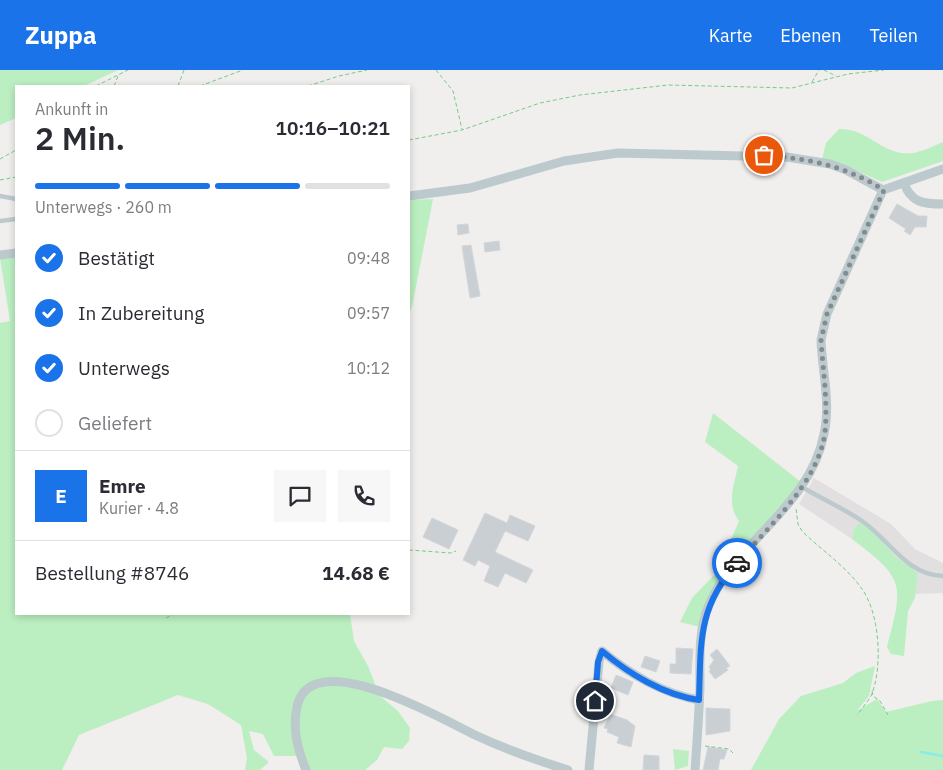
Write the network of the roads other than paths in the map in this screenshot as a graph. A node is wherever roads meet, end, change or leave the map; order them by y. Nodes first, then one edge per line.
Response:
1 (943, 169) edge
2 (904, 183) junction
3 (884, 190) junction
4 (0, 196) edge
5 (410, 196) edge
6 (15, 199) edge
7 (943, 204) edge
8 (15, 218) edge
9 (0, 221) edge
10 (15, 253) edge
11 (0, 255) edge
12 (802, 487) junction
13 (943, 576) edge
14 (699, 700) junction
15 (306, 770) edge
16 (568, 770) edge
17 (589, 770) edge
18 (695, 770) edge

1 - 2 street
2 - 3 street
2 - 7 street
3 - 5 street
3 - 12 street
4 - 6 lane
8 - 9 lane
10 - 11 street
12 - 13 lane
12 - 14 street
14 - 17 street
14 - 18 street
15 - 16 street

